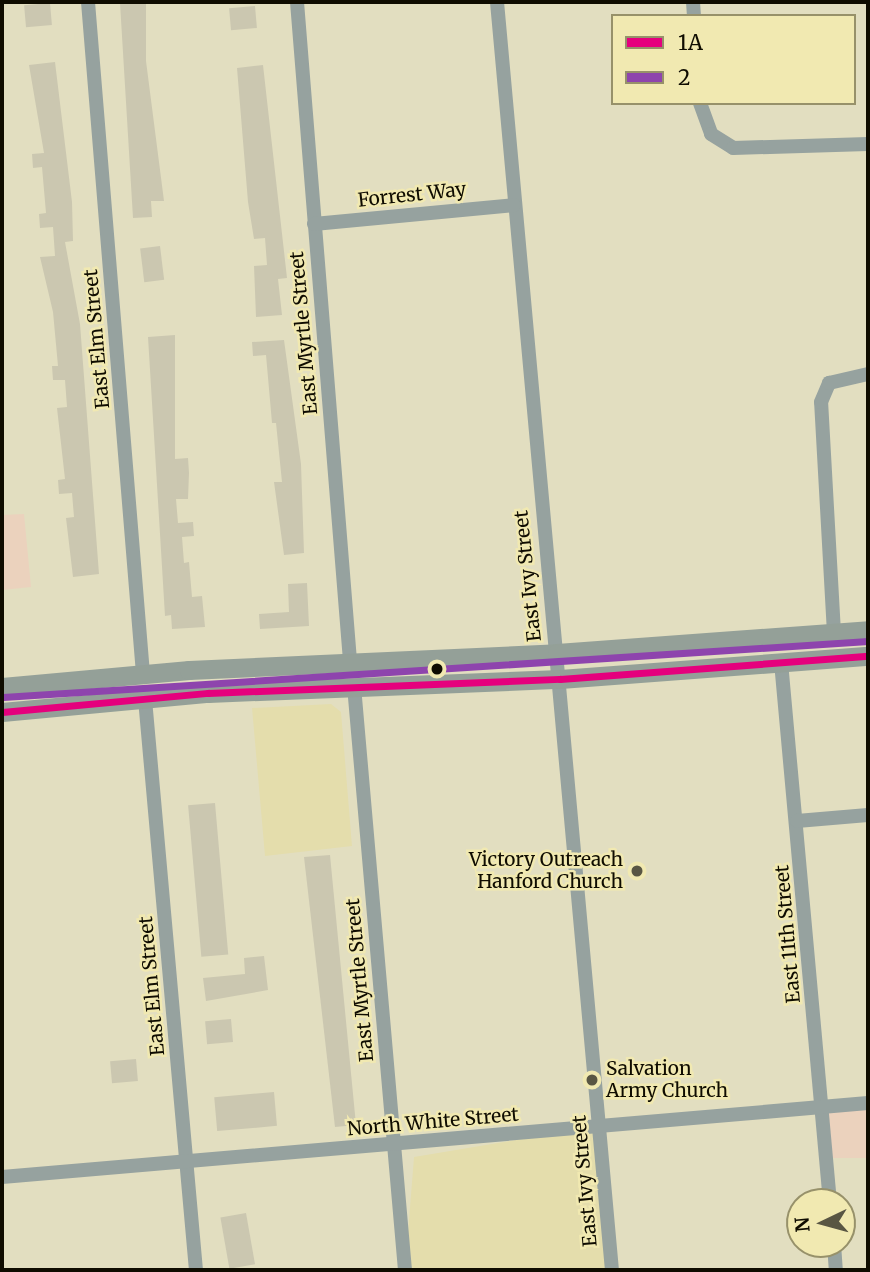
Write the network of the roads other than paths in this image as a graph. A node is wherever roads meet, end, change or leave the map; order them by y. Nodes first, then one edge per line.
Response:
1 (88, 2) edge
2 (297, 2) edge
3 (497, 2) edge
4 (701, 105) edge
5 (868, 144) edge
6 (514, 205) junction
7 (314, 224) junction
8 (868, 374) edge
9 (868, 630) edge
10 (834, 633) junction
11 (557, 653) junction
12 (863, 653) edge
13 (458, 657) junction
14 (350, 661) junction
15 (781, 662) junction
16 (144, 674) junction
17 (560, 679) junction
18 (354, 686) junction
19 (2, 687) edge
20 (208, 693) junction
21 (145, 699) junction
22 (2, 712) edge
23 (868, 815) edge
24 (797, 821) junction
25 (868, 1103) edge
26 (822, 1107) junction
27 (600, 1126) junction
28 (394, 1145) junction
29 (187, 1161) junction
30 (2, 1177) edge
31 (829, 1188) edge
32 (196, 1270) edge
33 (405, 1270) edge
34 (612, 1270) edge

1 - 16 street, East Elm Street
2 - 7 street, East Myrtle Street
3 - 6 street, East Ivy Street
4 - 5 street
6 - 7 street, Forrest Way
6 - 11 street, East Ivy Street
7 - 14 street, East Myrtle Street
8 - 10 street
9 - 10 main road
10 - 11 main road
11 - 13 main road
11 - 17 street, East Ivy Street
12 - 15 main road
13 - 14 main road
13 - 18 main road
14 - 16 main road
14 - 20 main road
15 - 17 main road
15 - 24 street, East 11th Street
16 - 19 main road
17 - 18 main road
17 - 27 street, East Ivy Street
18 - 20 main road
18 - 28 street, East Myrtle Street
20 - 21 main road
21 - 22 main road
21 - 29 street, East Elm Street
23 - 24 street
24 - 26 street, East 11th Street
25 - 26 street, North White Street
26 - 27 street, North White Street
26 - 31 street, East 11th Street
27 - 28 street, North White Street
27 - 34 street, East Ivy Street
28 - 29 street, North White Street
28 - 33 street, East Myrtle Street
29 - 30 street, North White Street
29 - 32 street, East Elm Street

